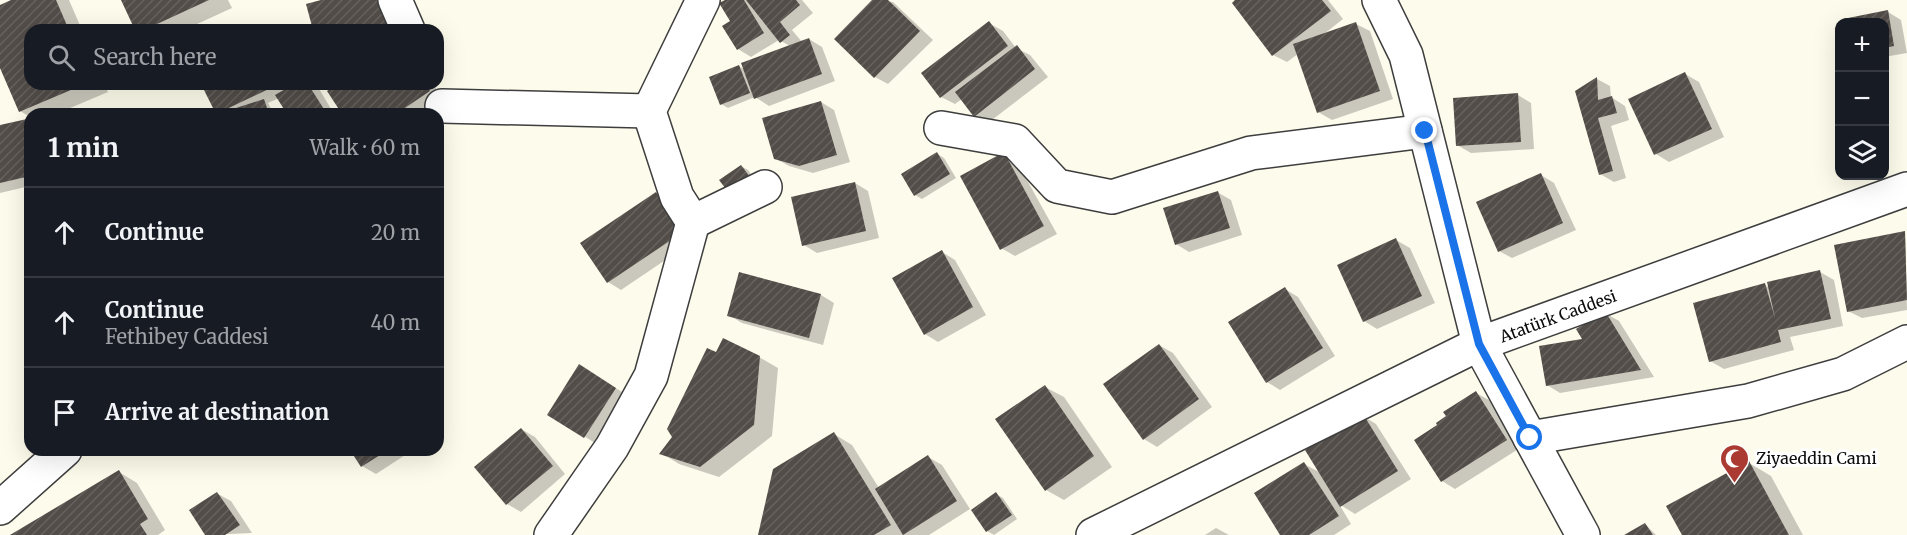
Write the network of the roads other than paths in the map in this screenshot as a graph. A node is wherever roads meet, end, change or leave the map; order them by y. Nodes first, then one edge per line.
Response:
1 (395, 0) edge
2 (703, 0) edge
3 (1379, 0) edge
4 (405, 24) edge
5 (437, 101) edge
6 (649, 111) junction
7 (941, 128) dead end
8 (1425, 131) junction
9 (765, 187) dead end
10 (1907, 189) edge
11 (693, 222) junction
12 (1907, 342) edge
13 (1479, 344) junction
14 (1530, 438) junction
15 (59, 456) edge
16 (0, 508) edge
17 (551, 535) edge
18 (1093, 535) edge
19 (1583, 535) edge

1 - 4 street
2 - 6 street
3 - 8 street
5 - 6 street
6 - 11 street
7 - 8 street
8 - 13 street
9 - 11 street
10 - 13 street, Atatürk Caddesi
11 - 17 street
12 - 14 street
13 - 14 street
13 - 18 street, Atatürk Caddesi
14 - 19 street
15 - 16 street

